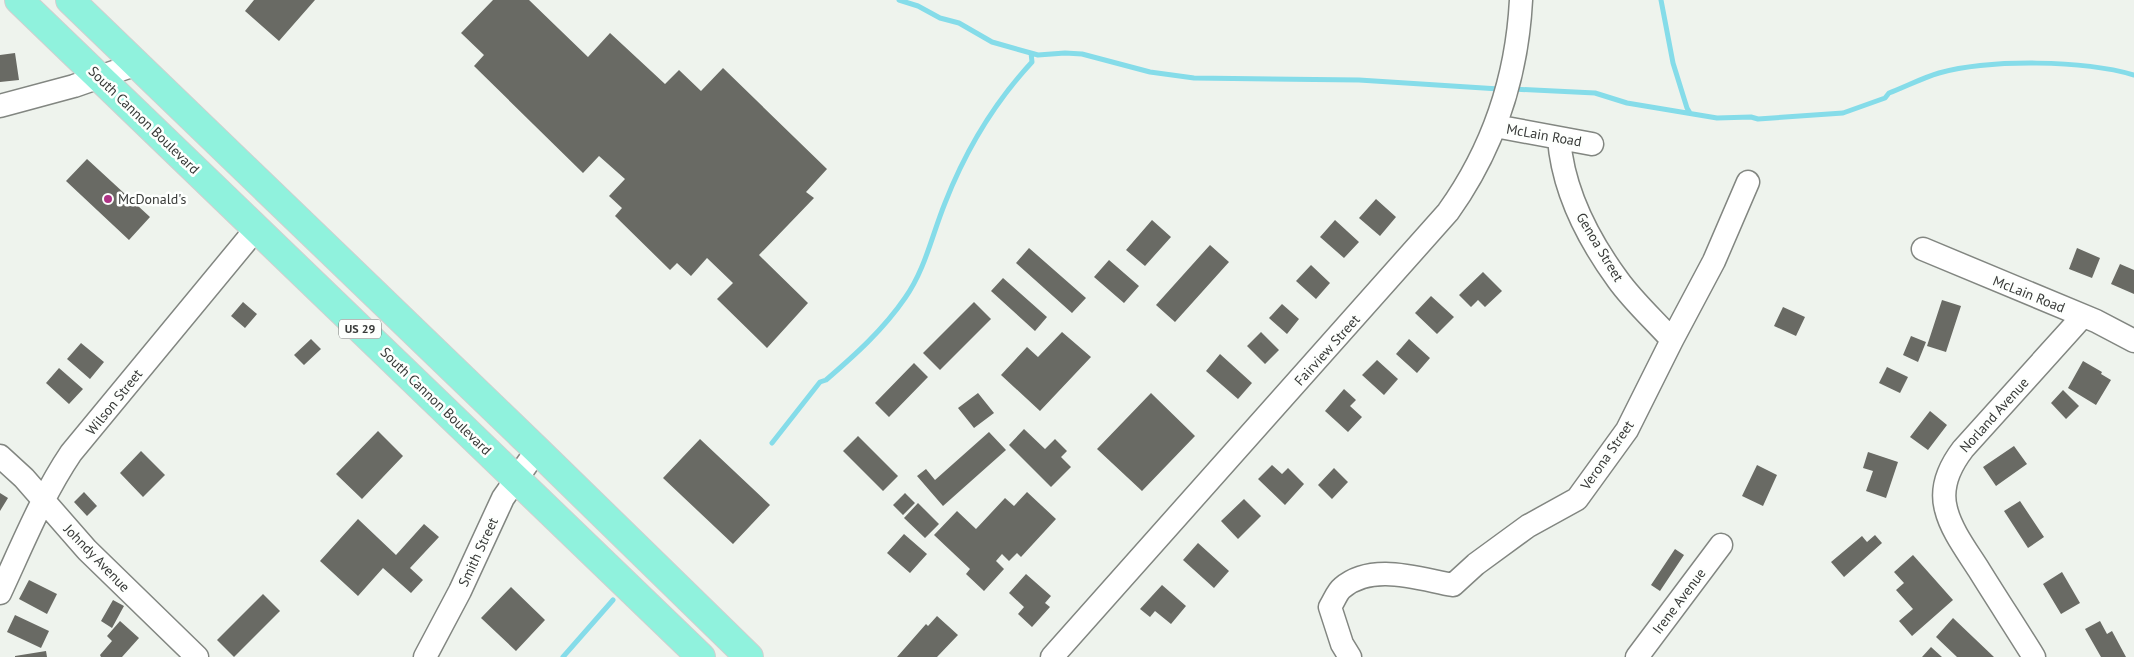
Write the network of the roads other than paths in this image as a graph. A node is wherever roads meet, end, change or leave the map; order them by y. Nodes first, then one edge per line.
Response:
1 (19, 0) edge
2 (70, 0) edge
3 (1521, 0) edge
4 (137, 64) junction
5 (99, 76) junction
6 (0, 106) edge
7 (1495, 126) junction
8 (1559, 139) junction
9 (1592, 144) dead end
10 (1748, 182) dead end
11 (256, 229) junction
12 (1923, 249) dead end
13 (2083, 316) junction
14 (1672, 340) junction
15 (2134, 341) edge
16 (537, 450) junction
17 (0, 456) edge
18 (518, 480) junction
19 (43, 502) junction
20 (1721, 545) dead end
21 (0, 593) edge
22 (197, 657) edge
23 (424, 657) edge
24 (701, 657) edge
25 (749, 657) edge
26 (1052, 657) edge
27 (1350, 657) edge
28 (1637, 657) edge
29 (2034, 657) edge

1 - 5 main road, South Cannon Boulevard / US 29
2 - 4 main road, US 29
3 - 7 street, Fairview Street
4 - 5 street
4 - 16 main road, US 29
5 - 6 street
5 - 11 main road, South Cannon Boulevard / US 29
7 - 8 street, McLain Road
7 - 26 street, Fairview Street
8 - 9 street, McLain Road
8 - 14 street, Genoa Street
10 - 14 street, Verona Street
11 - 18 main road, South Cannon Boulevard / US 29
11 - 19 street, Wilson Street
12 - 13 street, McLain Road
13 - 15 street, McLain Road
13 - 29 street, Norland Avenue
14 - 27 street, Verona Street
16 - 18 street, Smith Street
16 - 25 main road, US 29
17 - 19 street, Johndy Avenue
18 - 23 street, Smith Street
18 - 24 main road, South Cannon Boulevard / US 29
19 - 21 street, Wilson Street
19 - 22 street, Johndy Avenue
20 - 28 street, Irene Avenue

